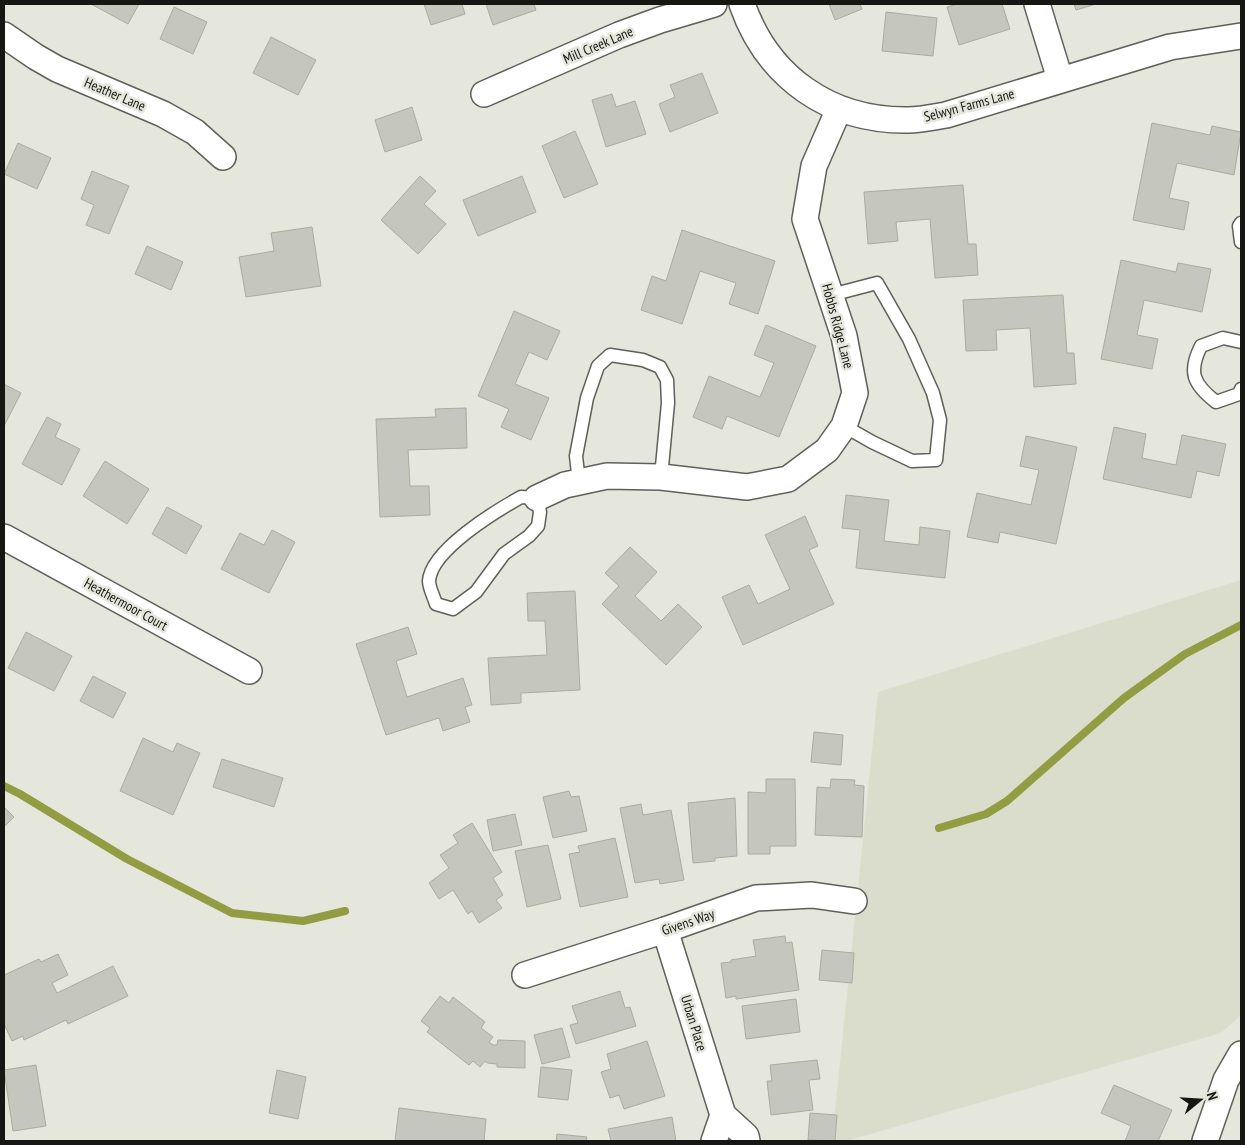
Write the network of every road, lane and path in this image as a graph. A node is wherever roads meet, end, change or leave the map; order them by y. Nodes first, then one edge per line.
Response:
1 (714, 4) edge
2 (742, 4) edge
3 (1037, 4) edge
4 (4, 35) edge
5 (1241, 36) edge
6 (1060, 79) junction
7 (484, 94) dead end
8 (839, 109) junction
9 (224, 157) dead end
10 (1241, 223) edge
11 (1241, 242) edge
12 (831, 295) junction
13 (1241, 342) edge
14 (1241, 389) edge
15 (844, 426) junction
16 (661, 477) junction
17 (579, 482) junction
18 (537, 498) junction
19 (4, 537) edge
20 (249, 671) dead end
21 (854, 902) dead end
22 (665, 930) junction
23 (525, 975) dead end
24 (1241, 1054) edge
25 (723, 1116) junction
26 (714, 1141) edge
27 (747, 1141) edge
28 (1205, 1141) edge

1 - 7 street, Mill Creek Lane
2 - 8 street, Selwyn Farms Lane
3 - 6 street
4 - 9 street, Heather Lane
5 - 6 street, Selwyn Farms Lane
6 - 8 street, Selwyn Farms Lane
8 - 12 street, Hobbs Ridge Lane
10 - 11 lane
12 - 15 street, Hobbs Ridge Lane
12 - 15 lane
13 - 14 lane
15 - 16 street, Hobbs Ridge Lane
16 - 17 street, Hobbs Ridge Lane
16 - 17 lane
17 - 18 street, Hobbs Ridge Lane
18 - 18 lane
19 - 20 street, Heathermoor Court
21 - 22 street, Givens Way
22 - 23 street, Givens Way
22 - 25 street, Urban Place
24 - 28 street
25 - 26 street
25 - 27 street

